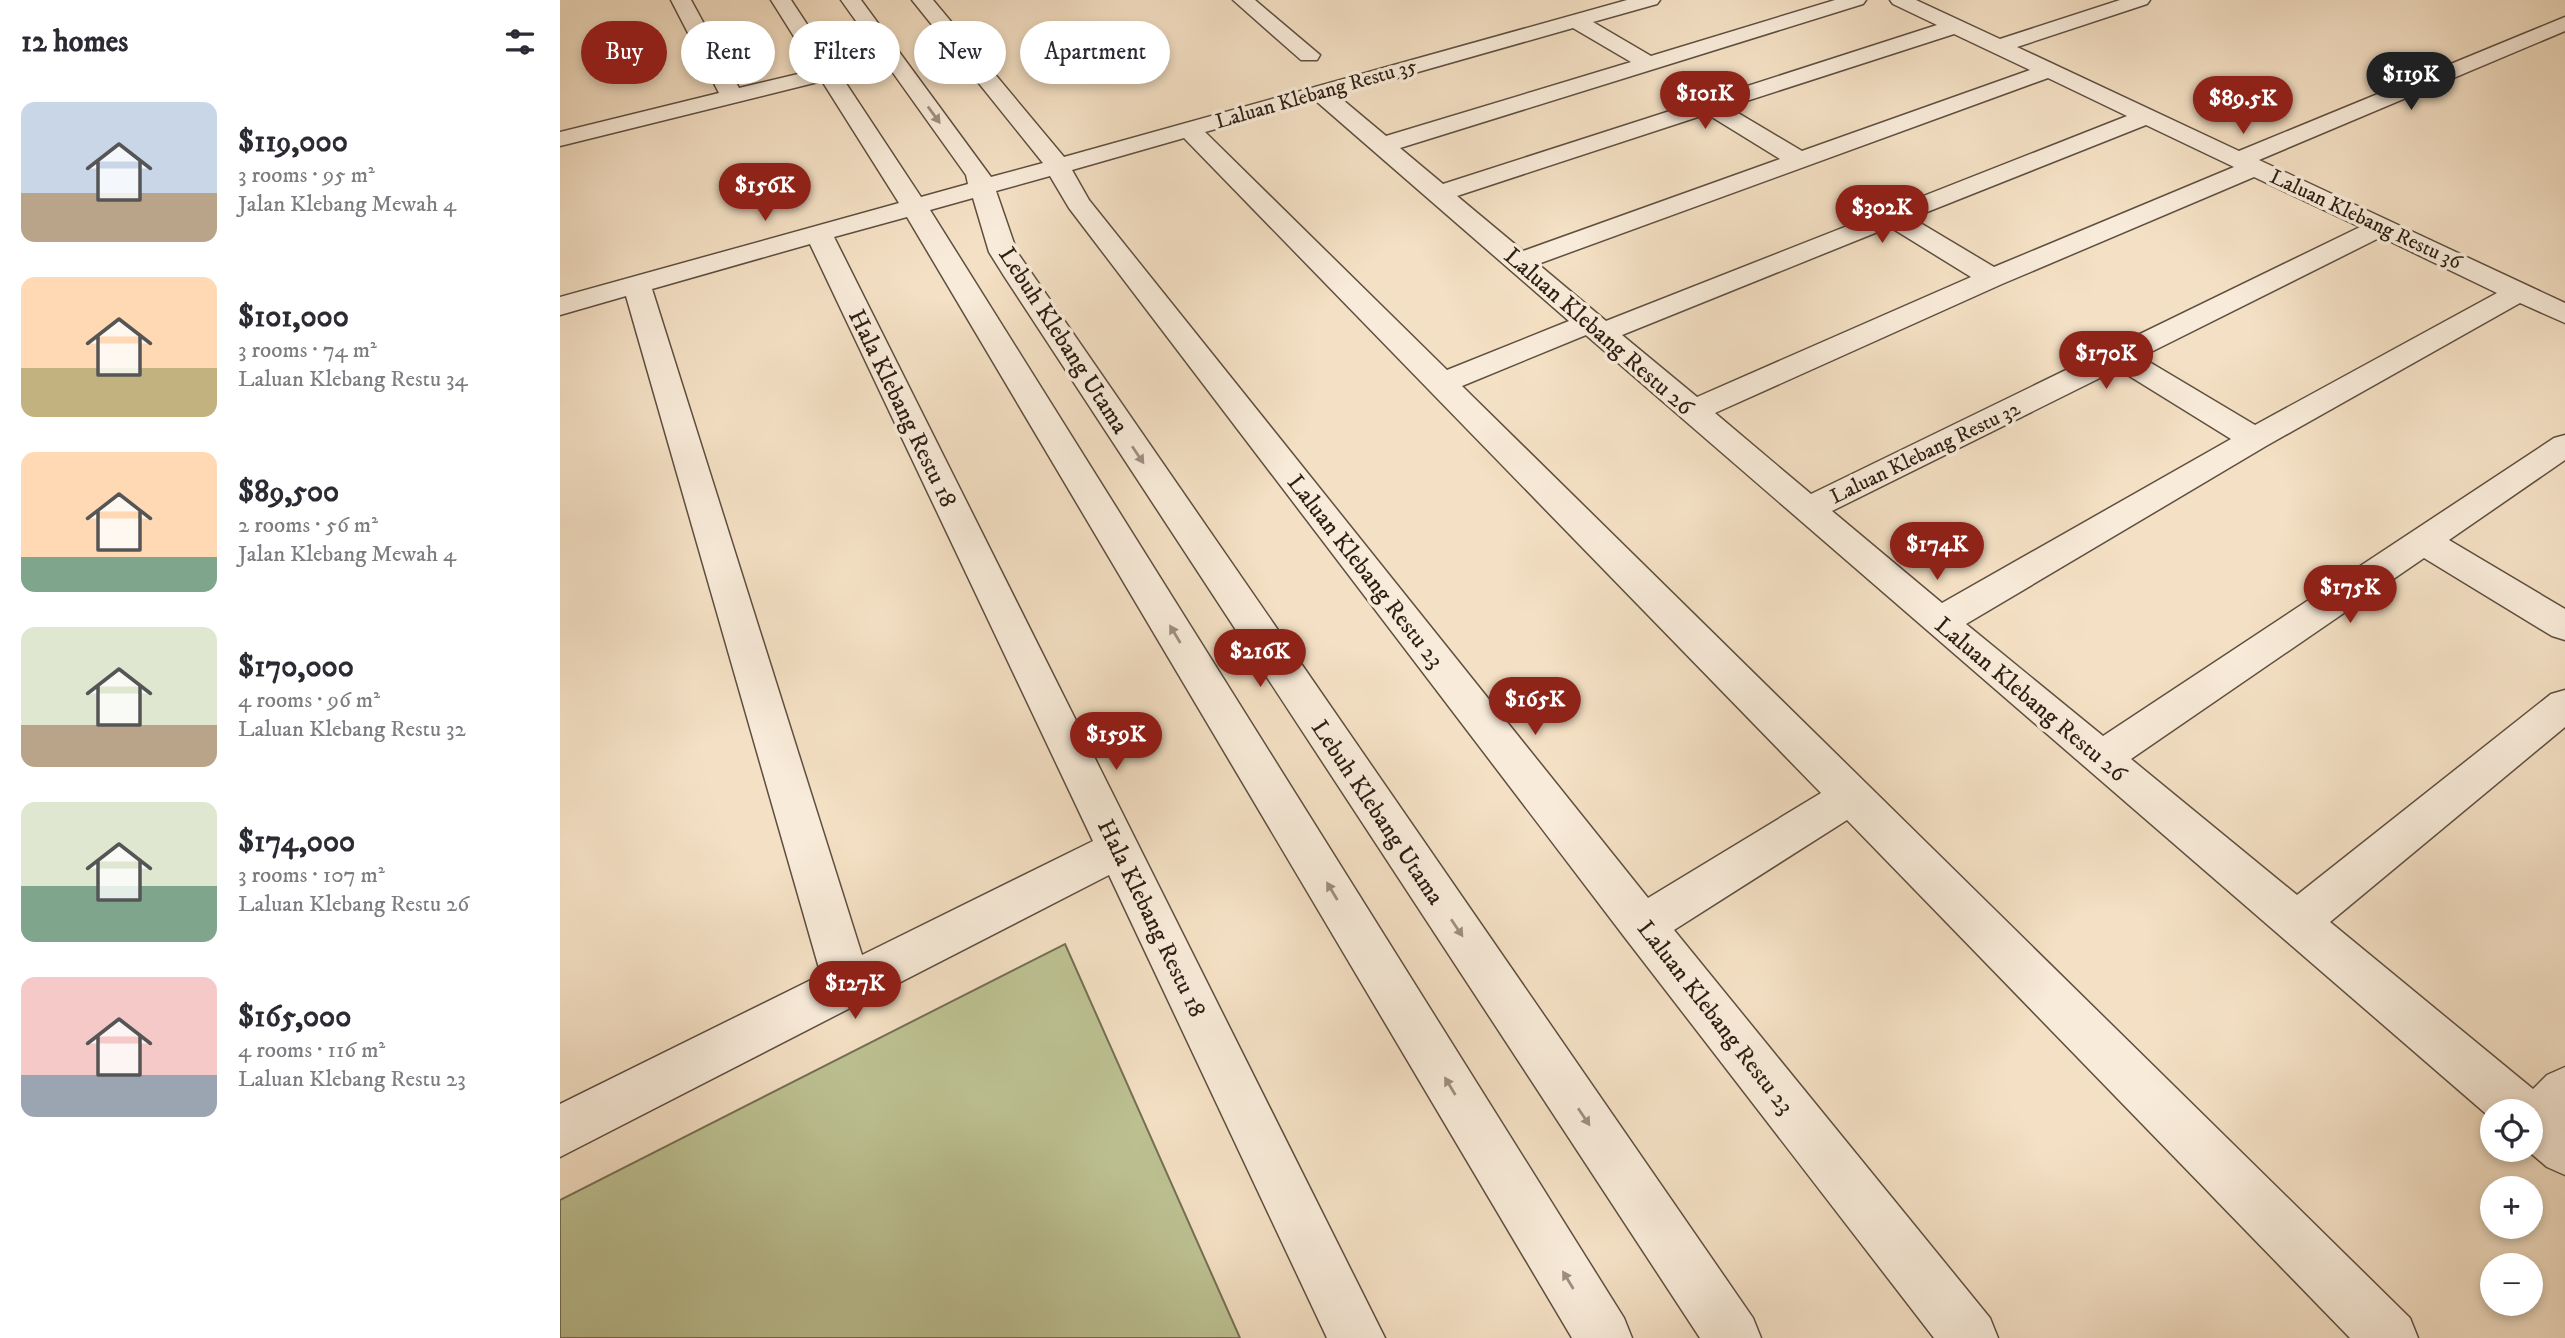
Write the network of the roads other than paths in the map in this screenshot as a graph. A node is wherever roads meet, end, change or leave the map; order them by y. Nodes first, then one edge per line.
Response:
1 (681, 0) edge
2 (781, 0) edge
3 (851, 0) edge
4 (922, 0) edge
5 (1243, 0) edge
6 (1650, 0) edge
7 (1856, 0) edge
8 (1900, 0) edge
9 (2140, 0) edge
10 (794, 21) edge
11 (1576, 21) junction
12 (2565, 23) edge
13 (1957, 26) junction
14 (2000, 46) junction
15 (1309, 55) dead end
16 (1648, 63) junction
17 (2050, 70) junction
18 (789, 83) edge
19 (835, 84) edge
20 (1320, 92) junction
21 (733, 97) junction
22 (1710, 106) junction
23 (2147, 116) junction
24 (1188, 129) junction
25 (561, 136) edge
26 (1383, 145) junction
27 (1798, 159) junction
28 (2248, 163) junction
29 (1056, 166) junction
30 (982, 187) junction
31 (1439, 193) junction
32 (914, 206) junction
33 (1890, 216) junction
34 (2381, 227) junction
35 (818, 233) junction
36 (1520, 261) junction
37 (1992, 278) junction
38 (637, 284) junction
39 (2519, 292) junction
40 (560, 306) edge
41 (2565, 314) edge
42 (1596, 328) junction
43 (2118, 356) junction
44 (1442, 383) junction
45 (1692, 411) junction
46 (2255, 439) junction
47 (2565, 445) edge
48 (1807, 510) junction
49 (2423, 541) junction
50 (1939, 622) junction
51 (2565, 626) edge
52 (2565, 705) edge
53 (2102, 758) junction
54 (1851, 796) junction
55 (1119, 849) junction
56 (2297, 922) junction
57 (1642, 925) junction
58 (848, 986) junction
59 (2518, 1099) edge
60 (560, 1131) edge
61 (1357, 1338) edge
62 (1604, 1338) edge
63 (1733, 1338) edge
64 (1970, 1338) edge
65 (2390, 1338) edge

1 - 21 street
2 - 10 street
3 -> 30 street, Lebuh Klebang Utama
4 - 29 street, Laluan Klebang Restu 23
5 - 15 street
6 - 11 street, Laluan Klebang Restu 35
7 - 16 street
8 - 13 street, Laluan Klebang Restu 36
9 - 14 street
11 - 16 street
11 - 20 street, Laluan Klebang Restu 35
12 - 28 street
13 - 14 street, Laluan Klebang Restu 36
13 - 22 street
14 - 17 street, Laluan Klebang Restu 36
16 - 26 street
17 - 23 street, Laluan Klebang Restu 36
17 - 27 street
18 - 21 street
19 - 32 street
20 - 24 street, Laluan Klebang Restu 35
20 - 26 street, Laluan Klebang Restu 26
21 - 25 street
22 - 27 street
22 - 31 street
23 - 28 street, Laluan Klebang Restu 36
23 - 33 street
24 - 29 street, Laluan Klebang Restu 35
24 - 44 street
26 - 31 street, Laluan Klebang Restu 26
27 - 36 street
28 - 34 street, Laluan Klebang Restu 36
28 - 37 street
29 - 30 street, Laluan Klebang Restu 35
29 - 57 street, Laluan Klebang Restu 23
30 - 32 street, Laluan Klebang Restu 35
30 -> 63 street, Lebuh Klebang Utama
31 - 36 street, Laluan Klebang Restu 26
32 - 35 street, Laluan Klebang Restu 35
62 -> 32 street
33 - 37 street
33 - 42 street
34 - 39 street, Laluan Klebang Restu 36
34 - 43 street, Laluan Klebang Restu 32
35 - 38 street, Laluan Klebang Restu 35
35 - 55 street, Hala Klebang Restu 18
36 - 42 street, Laluan Klebang Restu 26
37 - 45 street
38 - 40 street, Laluan Klebang Restu 35
38 - 58 street
39 - 41 street, Laluan Klebang Restu 36
39 - 46 street
42 - 44 street
42 - 45 street, Laluan Klebang Restu 26
43 - 46 street
43 - 48 street, Laluan Klebang Restu 32
44 - 54 street
45 - 48 street, Laluan Klebang Restu 26
46 - 50 street
47 - 49 street
48 - 50 street, Laluan Klebang Restu 26
49 - 51 street
49 - 53 street
50 - 53 street, Laluan Klebang Restu 26
52 - 56 street
53 - 56 street, Laluan Klebang Restu 26
54 - 57 street
54 - 65 street
55 - 58 street
55 - 61 street, Hala Klebang Restu 18
56 - 59 street, Laluan Klebang Restu 26
57 - 64 street, Laluan Klebang Restu 23
58 - 60 street

